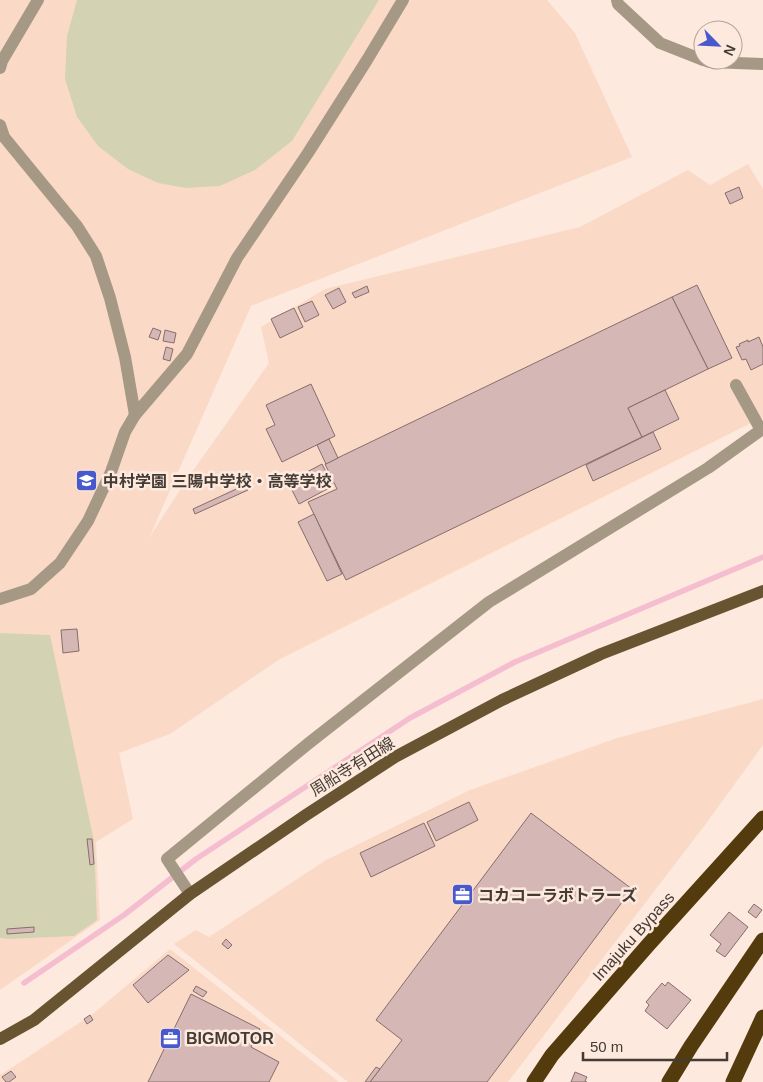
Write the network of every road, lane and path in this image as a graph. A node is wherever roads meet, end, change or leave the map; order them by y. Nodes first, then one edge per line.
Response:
1 (38, 0) edge
2 (403, 0) edge
3 (617, 0) edge
4 (693, 56) edge
5 (743, 63) edge
6 (763, 64) edge
7 (0, 68) edge
8 (0, 125) edge
9 (736, 385) dead end
10 (135, 415) junction
11 (763, 591) edge
12 (0, 599) edge
13 (763, 818) edge
14 (190, 894) junction
15 (763, 940) edge
16 (763, 1017) edge
17 (0, 1039) edge
18 (534, 1082) edge
19 (669, 1082) edge
20 (733, 1082) edge

1 - 7 lane
2 - 10 lane
3 - 4 lane
5 - 6 lane
8 - 10 lane
9 - 14 lane
10 - 12 lane
11 - 14 main road, 周船寺有田線
13 - 18 highway, Imajuku Bypass
14 - 17 main road, 周船寺有田線
15 - 19 highway
16 - 20 highway

